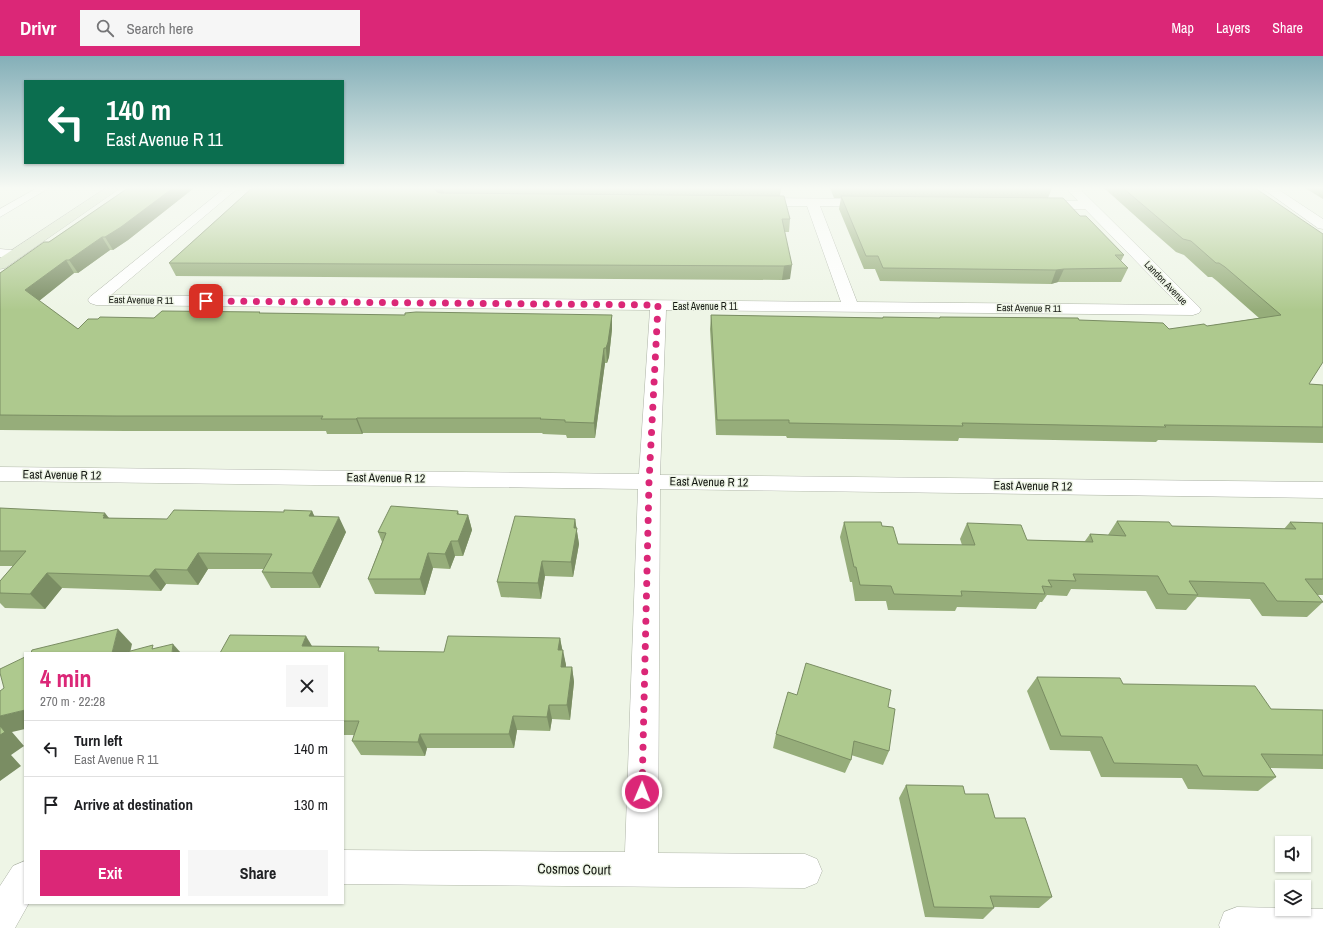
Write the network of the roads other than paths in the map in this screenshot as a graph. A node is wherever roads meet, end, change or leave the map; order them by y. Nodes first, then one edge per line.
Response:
1 (54, 229) edge
2 (183, 229) edge
3 (822, 229) edge
4 (1113, 229) edge
5 (0, 253) edge
6 (17, 254) junction
7 (0, 265) edge
8 (658, 305) junction
9 (850, 306) junction
10 (1193, 310) joint
11 (0, 474) edge
12 (649, 482) junction
13 (1323, 490) edge
14 (344, 867) edge
15 (641, 870) junction
16 (805, 871) dead end
17 (24, 880) edge
18 (0, 920) edge
19 (1237, 926) dead end
20 (1323, 927) edge

1 - 6 street
2 - 8 street, East Avenue R 11
3 - 9 street
4 - 10 street, Landon Avenue
5 - 6 lane
6 - 7 street
8 - 9 street, East Avenue R 11
8 - 12 street
9 - 10 street, East Avenue R 11
11 - 12 street, East Avenue R 12
12 - 13 street, East Avenue R 12
12 - 15 street
14 - 15 street, Cosmos Court
15 - 16 street, Cosmos Court
17 - 18 street
19 - 20 street

